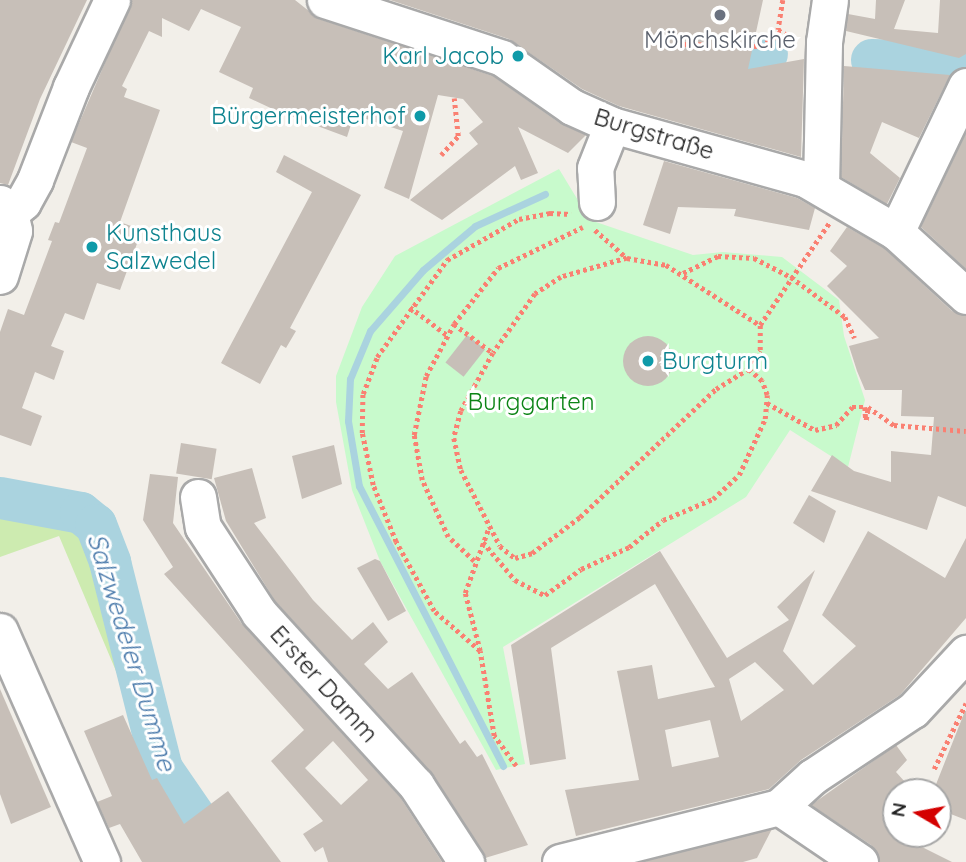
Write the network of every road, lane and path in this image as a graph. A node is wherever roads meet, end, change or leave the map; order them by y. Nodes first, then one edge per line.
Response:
1 (112, 0) edge
2 (783, 0) edge
3 (830, 0) edge
4 (344, 4) edge
5 (780, 34) junction
6 (824, 42) junction
7 (684, 44) dead end
8 (966, 86) edge
9 (454, 98) dead end
10 (612, 125) junction
11 (441, 155) dead end
12 (833, 193) junction
13 (5, 208) edge
14 (594, 214) junction
15 (895, 232) junction
16 (627, 258) junction
17 (682, 273) junction
18 (0, 276) edge
19 (791, 277) junction
20 (966, 296) edge
21 (410, 307) junction
22 (454, 324) junction
23 (760, 325) junction
24 (447, 335) junction
25 (855, 338) dead end
26 (493, 353) junction
27 (748, 369) junction
28 (767, 403) junction
29 (966, 431) edge
30 (198, 497) dead end
31 (489, 527) junction
32 (483, 542) junction
33 (474, 561) junction
34 (0, 631) edge
35 (480, 651) junction
36 (966, 653) edge
37 (966, 703) edge
38 (516, 766) dead end
39 (934, 769) dead end
40 (779, 807) junction
41 (102, 862) edge
42 (466, 862) edge
43 (560, 862) edge
44 (860, 862) edge

1 - 13 street
2 - 5 path
3 - 6 street
4 - 10 street, Burgstraße
5 - 6 path
5 - 7 path
6 - 12 street
8 - 15 street
9 - 11 path
10 - 12 street, Burgstraße
10 - 14 street
12 - 15 street, Burgstraße
12 - 19 path
13 - 18 street
14 - 16 path
14 - 21 path
14 - 22 path
15 - 20 street, Burgstraße
16 - 17 path
16 - 26 path
17 - 19 path
17 - 23 path
19 - 23 path
19 - 25 path
21 - 24 path
21 - 35 path
22 - 24 path
22 - 26 path
23 - 27 path
24 - 33 path
26 - 31 path
27 - 28 path
27 - 31 path
28 - 29 path
28 - 32 path
30 - 42 street, Erster Damm
31 - 32 path
32 - 33 path
33 - 35 path
34 - 41 street
35 - 38 path
36 - 40 street
37 - 39 path
40 - 43 street
40 - 44 street

